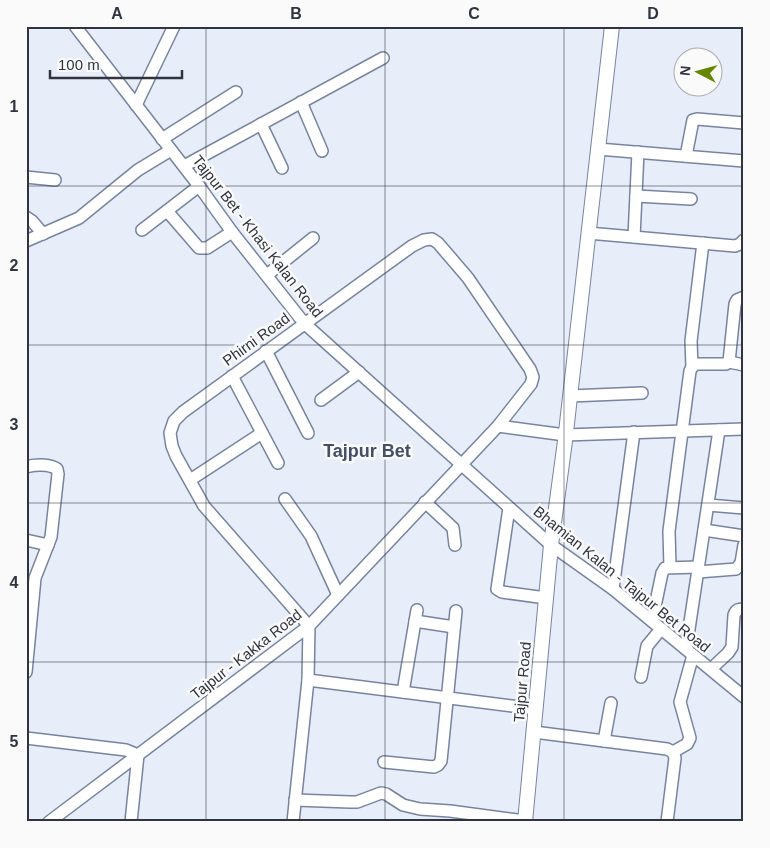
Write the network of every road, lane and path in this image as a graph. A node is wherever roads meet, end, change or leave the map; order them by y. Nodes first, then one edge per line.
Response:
1 (75, 26) edge
2 (174, 26) edge
3 (612, 26) edge
4 (383, 58) dead end
5 (236, 92) dead end
6 (301, 102) junction
7 (136, 105) junction
8 (744, 123) edge
9 (261, 124) junction
10 (162, 139) junction
11 (598, 149) junction
12 (171, 150) junction
13 (322, 151) dead end
14 (638, 152) junction
15 (686, 156) junction
16 (744, 161) edge
17 (184, 166) junction
18 (282, 168) dead end
19 (26, 176) edge
20 (55, 180) dead end
21 (199, 186) junction
22 (636, 196) junction
23 (691, 199) dead end
24 (167, 211) junction
25 (26, 217) edge
26 (142, 230) dead end
27 (232, 232) junction
28 (588, 233) junction
29 (43, 234) junction
30 (634, 237) junction
31 (313, 238) dead end
32 (744, 240) edge
33 (26, 241) edge
34 (703, 243) junction
35 (267, 275) junction
36 (744, 297) edge
37 (304, 323) junction
38 (738, 330) edge
39 (266, 351) junction
40 (730, 362) junction
41 (744, 365) edge
42 (692, 367) junction
43 (359, 372) junction
44 (232, 376) junction
45 (642, 392) dead end
46 (570, 396) junction
47 (321, 400) dead end
48 (498, 426) junction
49 (719, 430) junction
50 (744, 430) edge
51 (683, 431) junction
52 (634, 432) junction
53 (262, 433) junction
54 (308, 434) dead end
55 (565, 435) junction
56 (278, 463) dead end
57 (461, 464) junction
58 (26, 467) edge
59 (190, 480) junction
60 (284, 498) dead end
61 (425, 502) junction
62 (708, 505) junction
63 (509, 508) junction
64 (744, 508) edge
65 (704, 530) junction
66 (744, 536) edge
67 (26, 540) edge
68 (48, 545) junction
69 (455, 545) dead end
70 (744, 545) edge
71 (551, 546) junction
72 (670, 567) junction
73 (698, 570) junction
74 (613, 590) junction
75 (338, 596) junction
76 (546, 598) junction
77 (744, 609) edge
78 (456, 611) dead end
79 (656, 625) junction
80 (310, 626) junction
81 (454, 627) junction
82 (738, 644) edge
83 (689, 652) junction
84 (711, 669) junction
85 (26, 672) edge
86 (641, 676) dead end
87 (308, 680) junction
88 (403, 692) junction
89 (744, 696) edge
90 (446, 697) junction
91 (611, 703) dead end
92 (536, 709) junction
93 (534, 732) junction
94 (26, 738) edge
95 (604, 741) junction
96 (673, 752) junction
97 (138, 755) junction
98 (384, 762) dead end
99 (295, 800) junction
100 (525, 821) edge
101 (49, 822) edge
102 (131, 822) edge
103 (292, 822) edge
104 (667, 822) edge

1 - 7 street, Tajpur Bet - Khasi Kalan Road
2 - 7 street
3 - 11 main road, Tajpur Road
4 - 6 street
5 - 10 street
6 - 9 street
6 - 13 street
7 - 10 street, Tajpur Bet - Khasi Kalan Road
8 - 15 street
9 - 17 street
9 - 18 street
10 - 12 street, Tajpur Bet - Khasi Kalan Road
11 - 14 street
11 - 28 main road, Tajpur Road
12 - 17 street, Tajpur Bet - Khasi Kalan Road
12 - 29 street
14 - 15 street
14 - 22 street
15 - 16 street
17 - 21 street, Tajpur Bet - Khasi Kalan Road
19 - 20 street
21 - 24 street
21 - 27 street, Tajpur Bet - Khasi Kalan Road
22 - 23 street
22 - 30 street
24 - 26 street
24 - 27 street
25 - 29 street
27 - 35 street, Tajpur Bet - Khasi Kalan Road
28 - 30 street
28 - 46 main road, Tajpur Road
29 - 33 street
30 - 34 street
31 - 35 street
32 - 34 street
34 - 42 street
35 - 37 street, Tajpur Bet - Khasi Kalan Road
36 - 38 street
37 - 39 street, Phirni Road
37 - 43 street, Tajpur Bet - Khasi Kalan Road
37 - 48 street, Phirni Road
38 - 40 street
39 - 44 street, Phirni Road
39 - 54 street
40 - 41 street
40 - 42 street
42 - 51 street
43 - 47 street
43 - 57 street, Tajpur Bet - Khasi Kalan Road
44 - 53 street
44 - 59 street, Phirni Road
45 - 46 street
46 - 55 main road, Tajpur Road
48 - 55 street
48 - 57 street, Phirni Road
49 - 50 street
49 - 51 street
49 - 62 street
51 - 52 street
51 - 72 street
52 - 55 street
52 - 74 street
53 - 56 street
53 - 59 street
55 - 71 main road, Tajpur Road
57 - 61 street, Tajpur - Kakka Road
57 - 63 street, Bhamian Kalan - Tajpur Bet Road
58 - 68 street
59 - 80 street, Phirni Road
60 - 75 street
61 - 69 street
61 - 75 street, Tajpur - Kakka Road
62 - 64 street
62 - 65 street
63 - 71 street, Bhamian Kalan - Tajpur Bet Road
63 - 76 street
65 - 66 street
65 - 73 street
67 - 68 street
68 - 85 street
70 - 73 street
71 - 74 street, Bhamian Kalan - Tajpur Bet Road
71 - 76 main road, Tajpur Road
72 - 73 street
72 - 79 street
73 - 83 street
74 - 79 street, Bhamian Kalan - Tajpur Bet Road
75 - 80 street, Tajpur - Kakka Road
76 - 92 main road, Tajpur Road
77 - 82 street
78 - 81 street
79 - 83 street, Bhamian Kalan - Tajpur Bet Road
79 - 86 street
80 - 87 street
80 - 97 street, Tajpur - Kakka Road
81 - 88 street
81 - 90 street
82 - 84 street
83 - 84 street, Bhamian Kalan - Tajpur Bet Road
83 - 96 street
84 - 89 street, Bhamian Kalan - Tajpur Bet Road
87 - 88 street
87 - 99 street
88 - 90 street
90 - 92 street
90 - 98 street
91 - 95 street
92 - 93 main road, Tajpur Road
93 - 95 street
93 - 100 main road, Tajpur Road
94 - 97 street
95 - 96 street
96 - 104 street
97 - 101 street, Tajpur - Kakka Road
97 - 102 street
99 - 100 street
99 - 103 street

